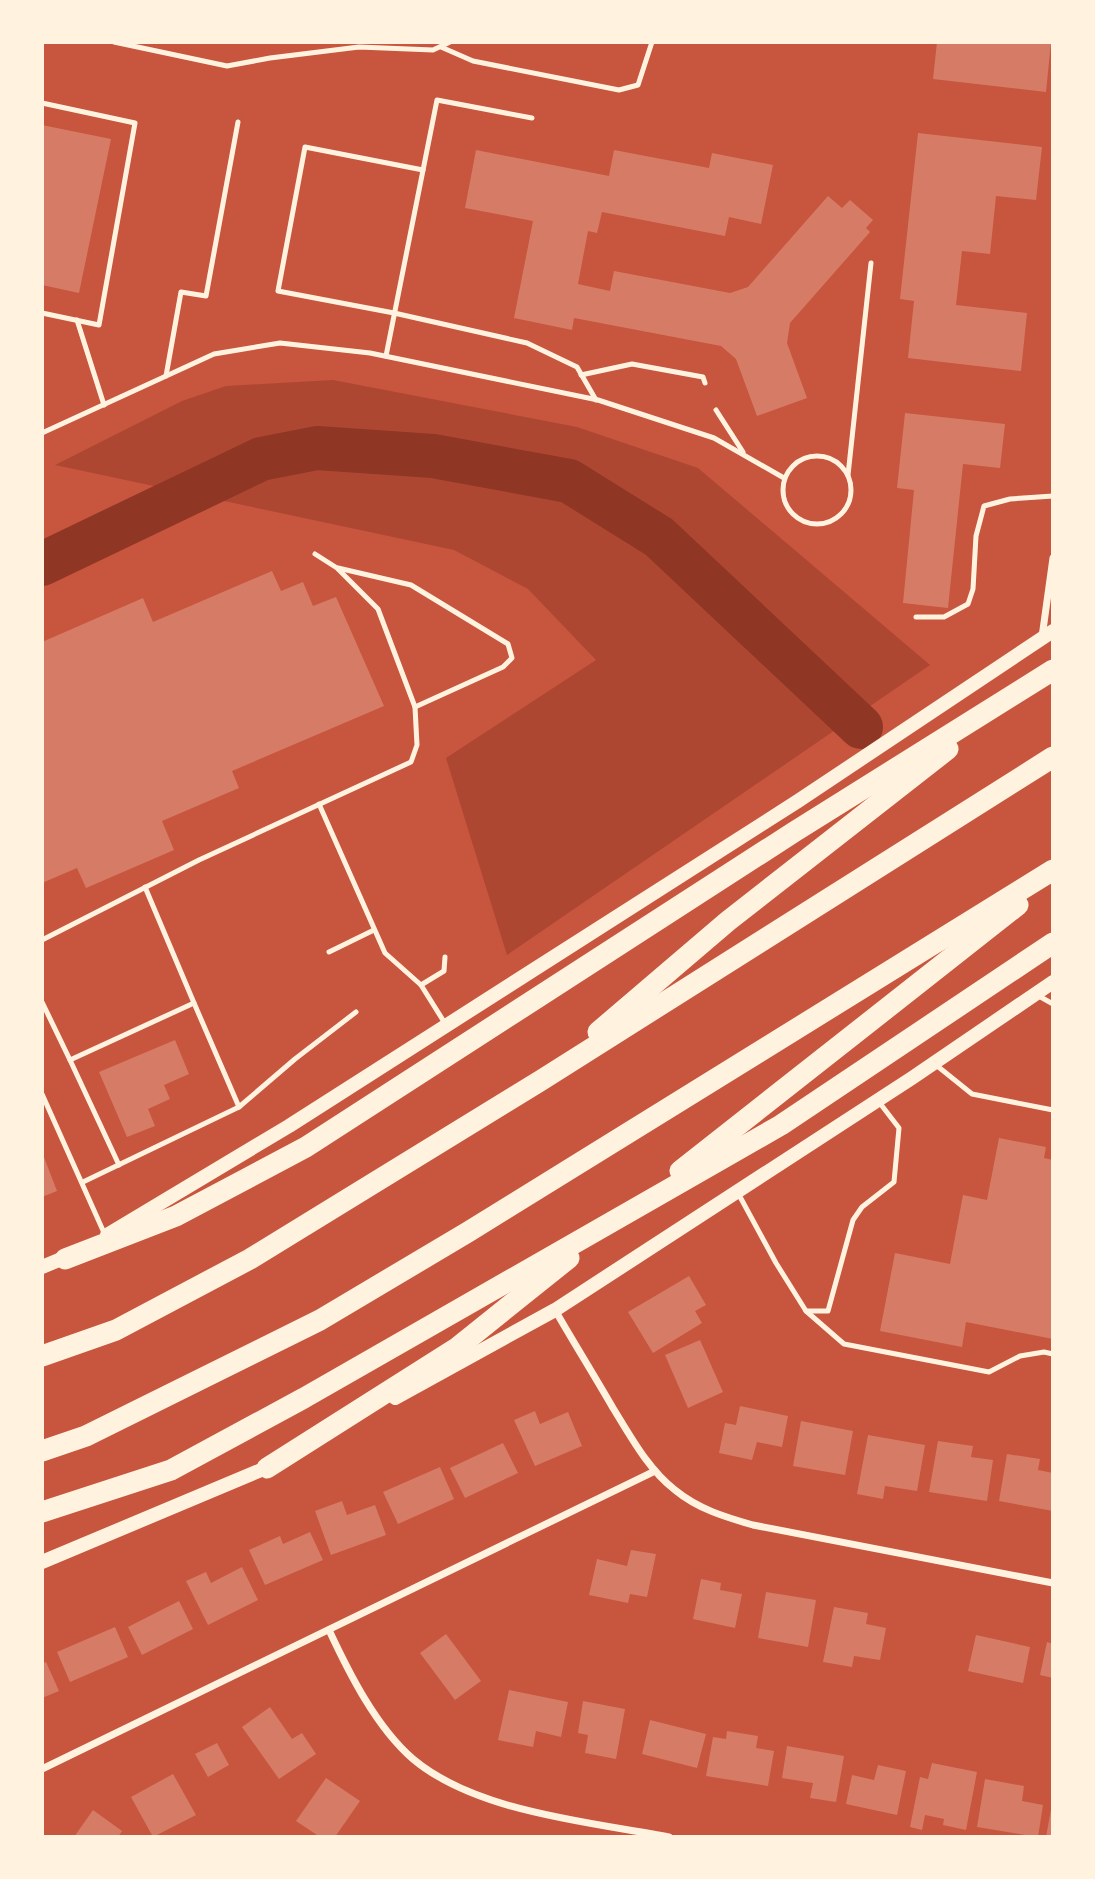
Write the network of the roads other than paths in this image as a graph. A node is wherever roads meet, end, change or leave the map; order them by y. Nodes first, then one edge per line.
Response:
1 (114, 42) edge
2 (450, 42) edge
3 (652, 42) edge
4 (440, 47) junction
5 (42, 103) edge
6 (532, 118) dead end
7 (238, 122) dead end
8 (423, 170) junction
9 (871, 263) dead end
10 (42, 313) edge
11 (394, 313) junction
12 (77, 320) junction
13 (386, 356) junction
14 (581, 375) junction
15 (166, 376) junction
16 (705, 383) dead end
17 (596, 400) junction
18 (104, 405) junction
19 (716, 410) dead end
20 (42, 433) edge
21 (744, 455) junction
22 (848, 475) junction
23 (784, 478) junction
24 (1053, 496) edge
25 (315, 554) dead end
26 (1053, 558) edge
27 (337, 568) junction
28 (916, 617) dead end
29 (1047, 635) edge
30 (1053, 664) edge
31 (1053, 670) edge
32 (415, 707) junction
33 (1053, 757) edge
34 (319, 804) junction
35 (1053, 870) edge
36 (1053, 878) edge
37 (145, 887) junction
38 (374, 930) junction
39 (42, 940) edge
40 (1053, 943) edge
41 (329, 952) dead end
42 (445, 957) dead end
43 (1053, 982) edge
44 (421, 985) junction
45 (1035, 994) junction
46 (42, 1002) edge
47 (194, 1003) junction
48 (1053, 1004) edge
49 (356, 1012) dead end
50 (446, 1025) junction
51 (70, 1060) junction
52 (934, 1063) junction
53 (540, 1081) junction
54 (42, 1094) edge
55 (877, 1100) junction
56 (239, 1107) junction
57 (1053, 1110) edge
58 (119, 1164) junction
59 (83, 1182) junction
60 (736, 1190) junction
61 (106, 1236) junction
62 (65, 1259) junction
63 (42, 1267) edge
64 (555, 1310) junction
65 (806, 1311) junction
66 (1053, 1354) edge
67 (42, 1356) edge
68 (42, 1451) edge
69 (267, 1468) junction
70 (655, 1471) junction
71 (42, 1513) edge
72 (42, 1562) edge
73 (1053, 1583) edge
74 (329, 1630) junction
75 (42, 1769) edge
76 (669, 1837) edge

1 - 4 lane
2 - 4 lane
3 - 4 lane
5 - 12 lane
6 - 8 lane
7 - 15 lane
8 - 11 lane
8 - 11 lane
9 - 22 lane
10 - 12 lane
11 - 13 lane
11 - 14 lane
12 - 18 lane
13 - 15 lane
13 - 17 lane
14 - 16 lane
14 - 17 lane
15 - 18 lane
17 - 21 lane
18 - 20 lane
19 - 21 lane
21 - 23 lane
22 - 23 lane
22 - 23 lane
24 - 28 lane
25 - 27 lane
26 - 29 street
27 - 32 lane
27 - 32 lane
29 - 50 main road
30 - 53 highway
31 - 62 highway
32 - 34 lane
33 - 53 highway
34 - 37 lane
34 - 38 lane
35 - 68 highway
36 - 69 highway
37 - 39 lane
37 - 47 lane
38 - 41 lane
38 - 44 lane
40 - 71 highway
42 - 44 lane
43 - 45 main road
44 - 50 lane
45 - 48 lane
45 - 52 main road
46 - 51 lane
47 - 51 lane
47 - 56 lane
49 - 56 lane
50 - 61 main road
51 - 58 lane
52 - 55 main road
52 - 57 lane
53 - 67 highway
54 - 59 lane
55 - 60 main road
55 - 65 lane
56 - 58 lane
58 - 59 lane
59 - 61 lane
60 - 64 main road
60 - 65 lane
61 - 62 main road
62 - 63 main road
64 - 69 main road
64 - 70 street
65 - 66 lane
69 - 72 main road
70 - 73 street
70 - 74 street
74 - 75 street
74 - 76 street

